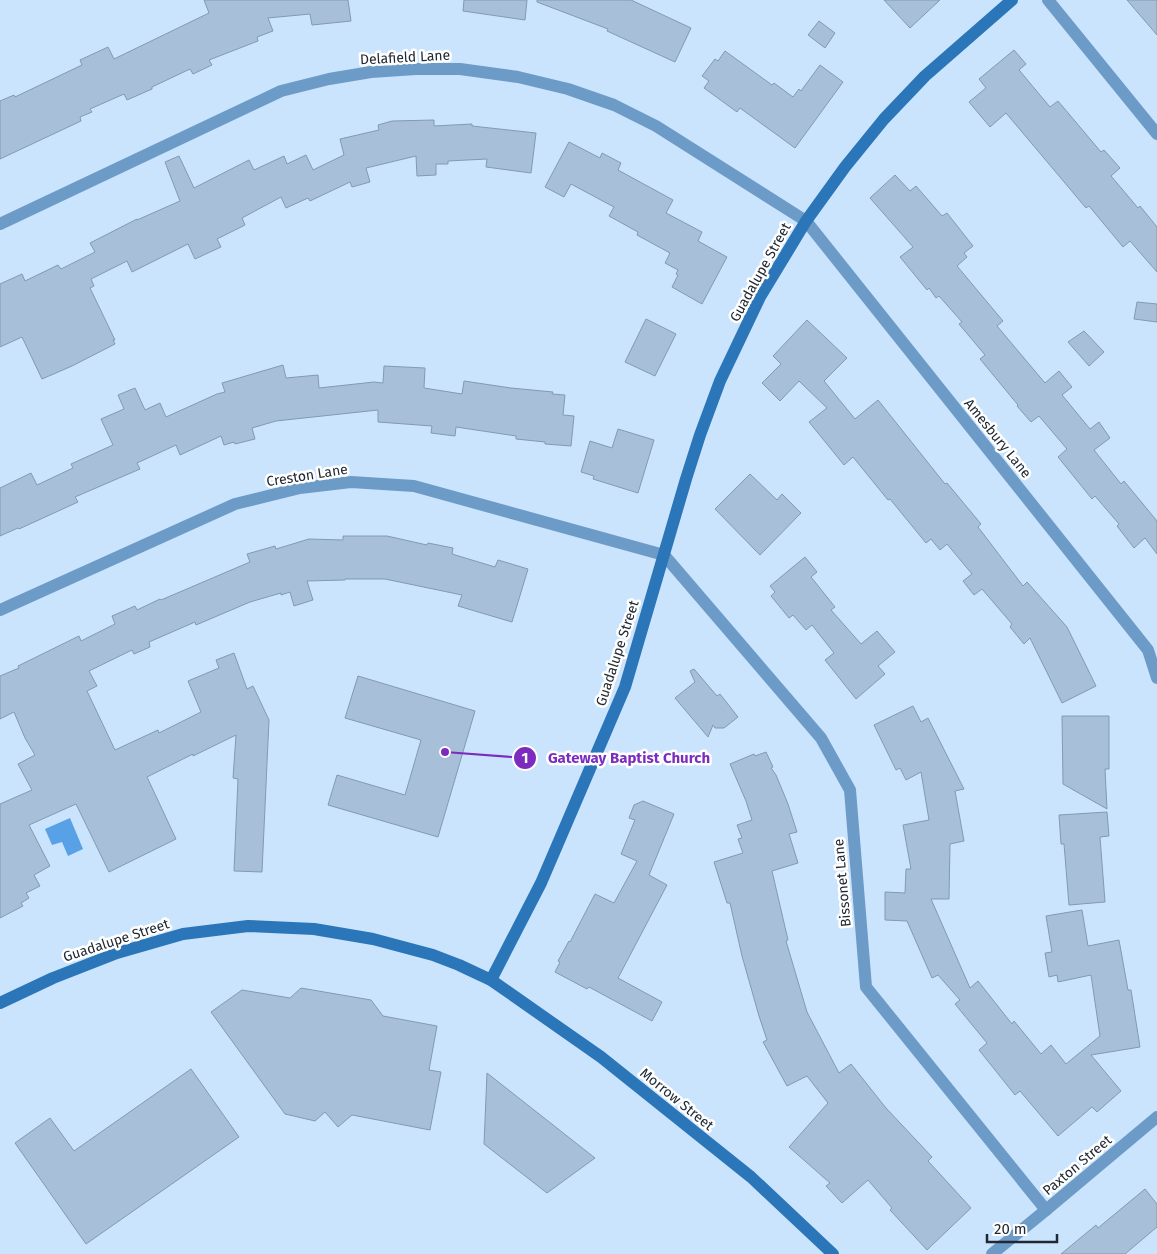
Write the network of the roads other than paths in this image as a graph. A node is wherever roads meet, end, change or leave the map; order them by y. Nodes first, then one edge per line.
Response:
1 (1012, 0) edge
2 (1048, 0) edge
3 (1157, 134) edge
4 (806, 221) junction
5 (0, 224) edge
6 (664, 555) junction
7 (0, 610) edge
8 (1157, 678) edge
9 (491, 980) junction
10 (0, 1003) edge
11 (1157, 1117) edge
12 (1046, 1210) junction
13 (833, 1254) edge
14 (992, 1254) edge

1 - 4 street, Guadalupe Street
2 - 3 street
4 - 5 street, Delafield Lane
4 - 6 street, Guadalupe Street
4 - 8 street, Amesbury Lane
6 - 7 street, Creston Lane
6 - 9 street, Guadalupe Street
6 - 12 street, Bissonet Lane
9 - 10 street, Guadalupe Street
9 - 13 street, Morrow Street
11 - 12 street, Paxton Street
12 - 14 street, Paxton Street

